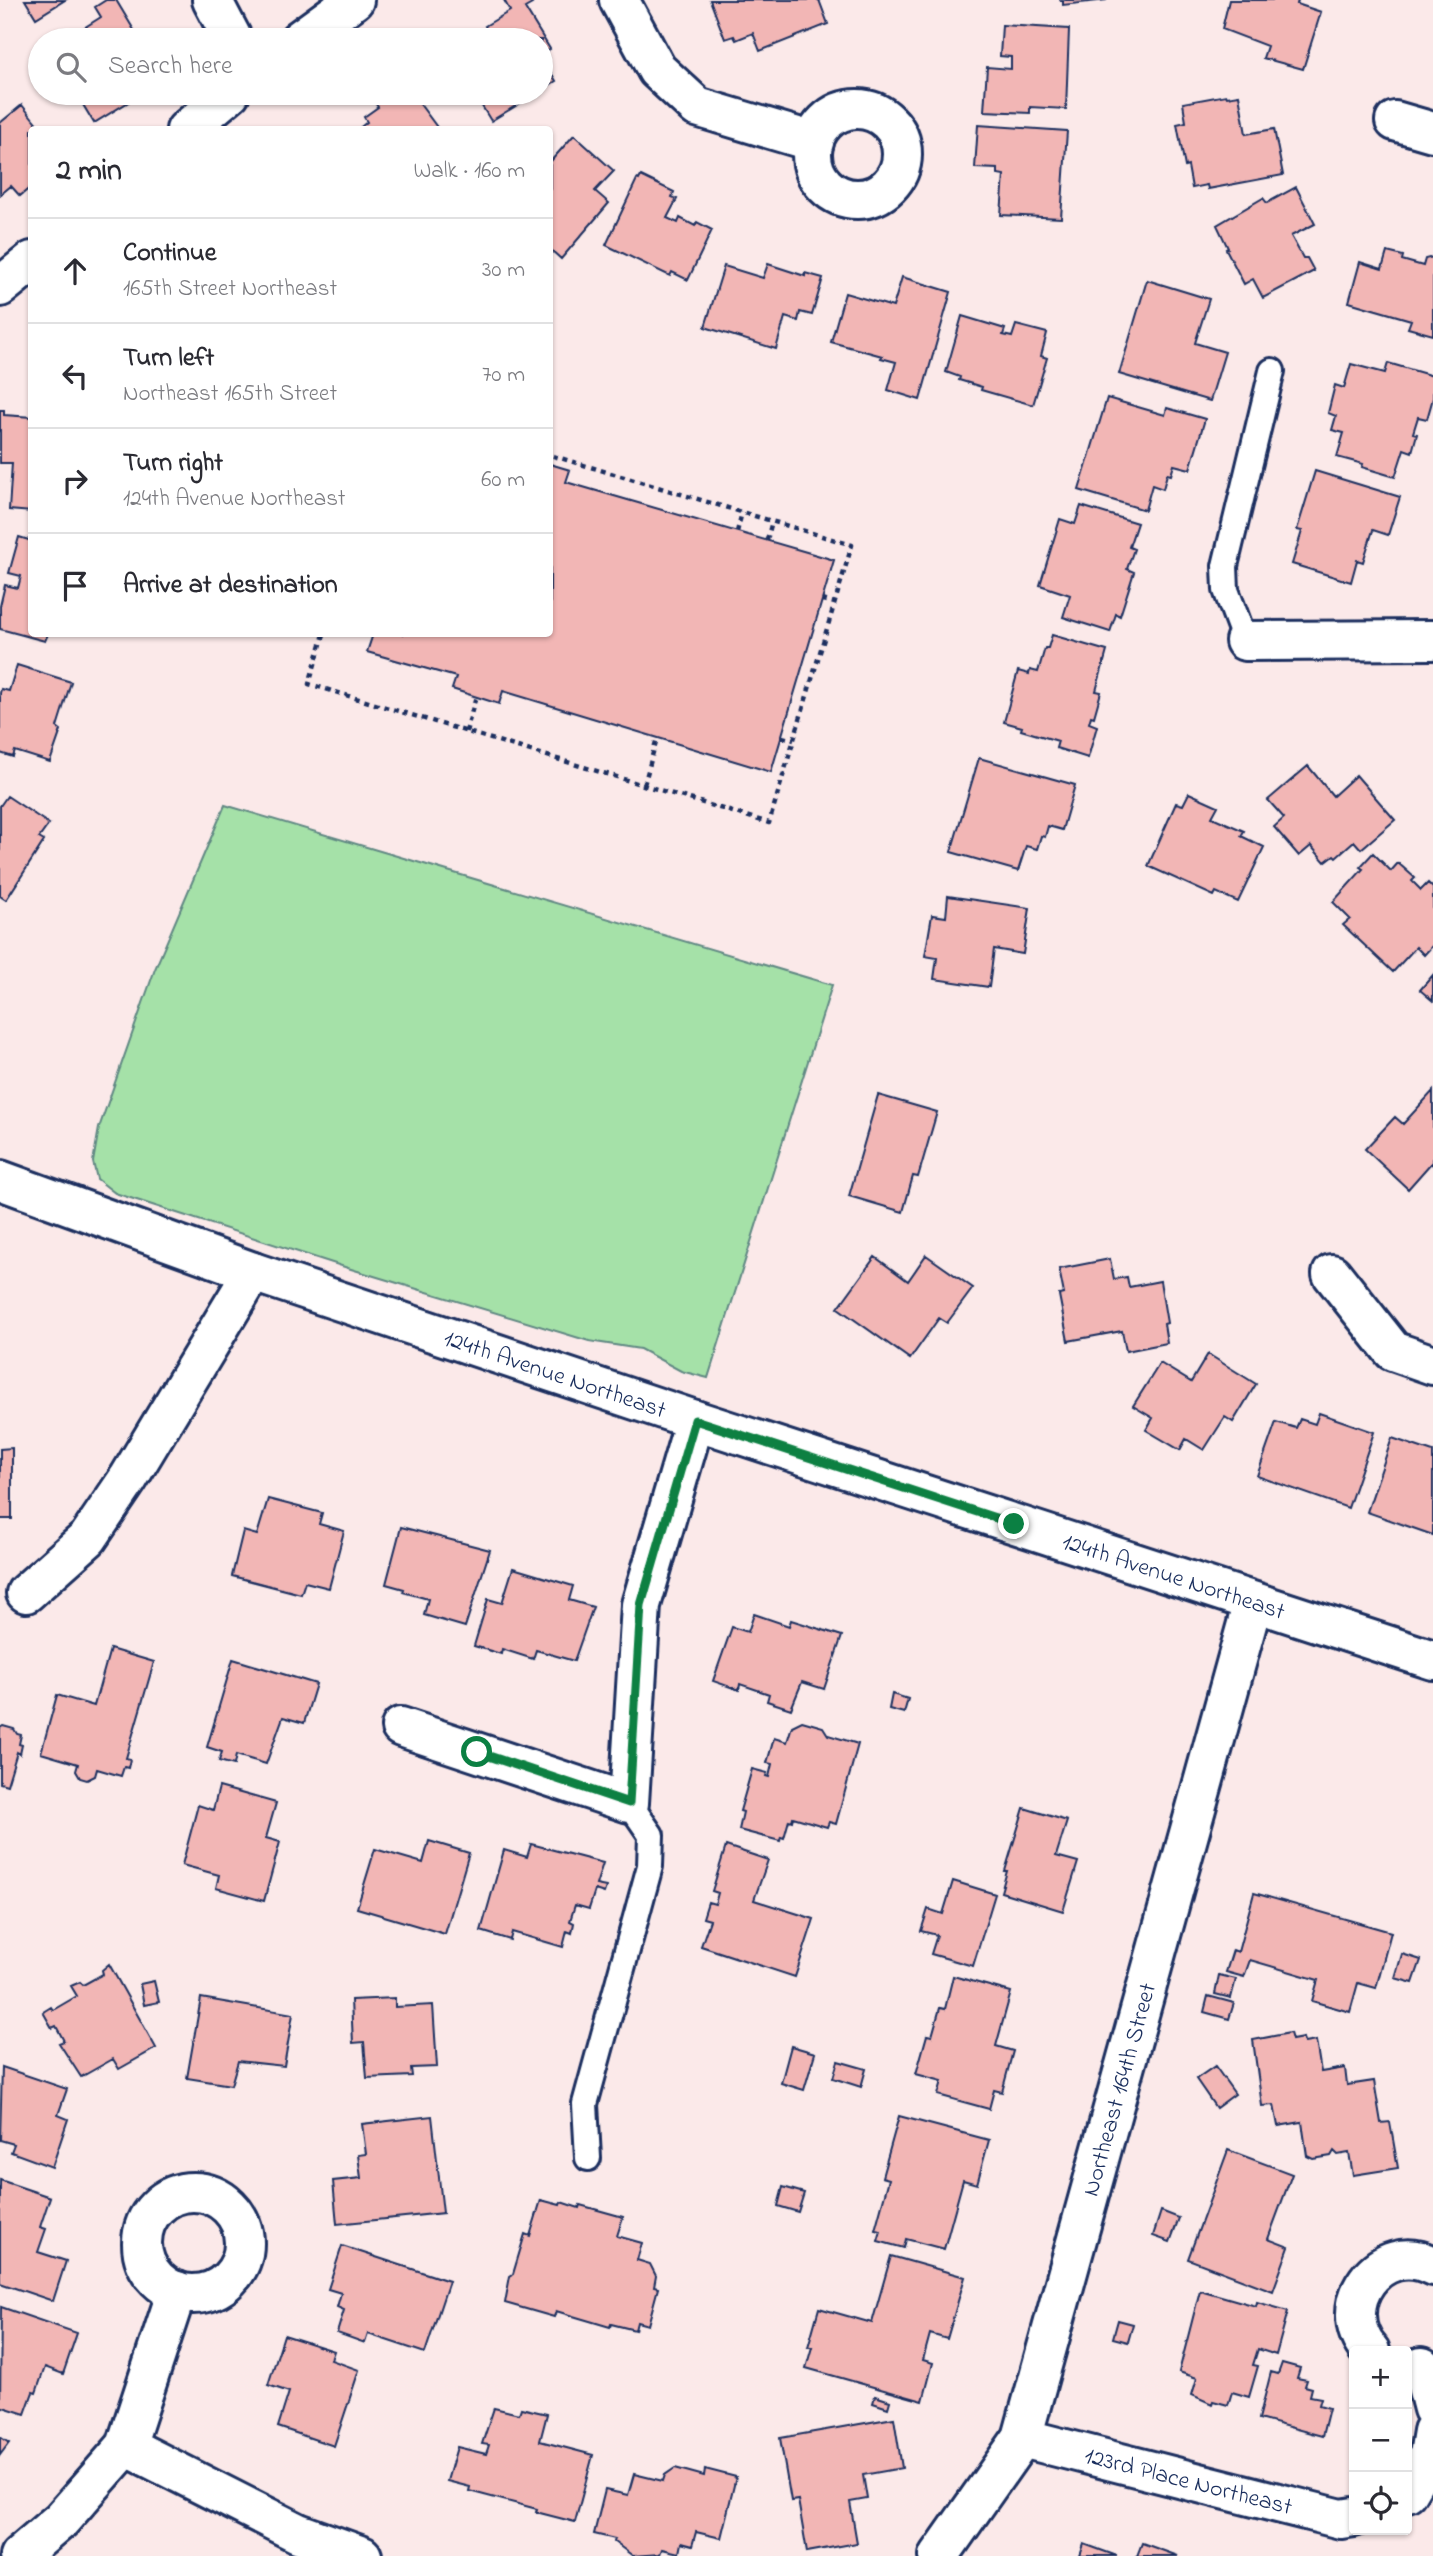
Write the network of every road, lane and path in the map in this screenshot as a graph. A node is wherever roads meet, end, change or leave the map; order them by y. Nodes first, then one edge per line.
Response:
1 (212, 0) edge
2 (354, 0) edge
3 (619, 0) edge
4 (227, 28) edge
5 (316, 28) edge
6 (216, 105) edge
7 (1395, 121) dead end
8 (191, 126) edge
9 (1433, 132) edge
10 (814, 142) dead end
11 (28, 264) edge
12 (0, 287) edge
13 (1272, 371) dead end
14 (553, 457) edge
15 (742, 512) junction
16 (772, 521) junction
17 (737, 532) dead end
18 (767, 540) dead end
19 (822, 600) dead end
20 (835, 603) junction
21 (323, 637) edge
22 (1433, 640) edge
23 (1245, 641) joint
24 (476, 696) dead end
25 (466, 732) junction
26 (782, 737) dead end
27 (657, 738) dead end
28 (794, 740) junction
29 (644, 785) junction
30 (0, 1180) edge
31 (253, 1272) junction
32 (1332, 1274) dead end
33 (1433, 1364) edge
34 (695, 1420) junction
35 (26, 1593) dead end
36 (1253, 1602) junction
37 (1433, 1660) edge
38 (401, 1727) dead end
39 (629, 1803) junction
40 (588, 2158) dead end
41 (1433, 2266) edge
42 (177, 2291) dead end
43 (1366, 2346) edge
44 (1421, 2366) edge
45 (1433, 2409) edge
46 (1433, 2431) edge
47 (1021, 2438) junction
48 (126, 2446) junction
49 (1412, 2484) edge
50 (1349, 2518) edge
51 (19, 2556) edge
52 (362, 2556) edge
53 (939, 2556) edge

1 - 4 street
2 - 5 street
3 - 10 street
6 - 8 street
7 - 9 street
11 - 12 street
13 - 23 lane
14 - 15 path
15 - 16 path
15 - 17 path
16 - 18 path
16 - 20 path
19 - 20 path
20 - 28 path
21 - 25 path
22 - 23 street
24 - 25 path
25 - 29 path
26 - 28 path
27 - 29 path
28 - 29 path
30 - 31 street, 124th Avenue Northeast
31 - 34 street, 124th Avenue Northeast
31 - 35 street
32 - 33 street
34 - 36 street, 124th Avenue Northeast
34 - 39 street
36 - 37 street, 124th Avenue Northeast
36 - 47 street, Northeast 164th Street
38 - 39 street
39 - 40 lane
41 - 43 street
42 - 48 street
44 - 45 street
46 - 49 street
47 - 50 street, 123rd Place Northeast
47 - 53 street, Northeast 164th Street
48 - 51 street
48 - 52 street

